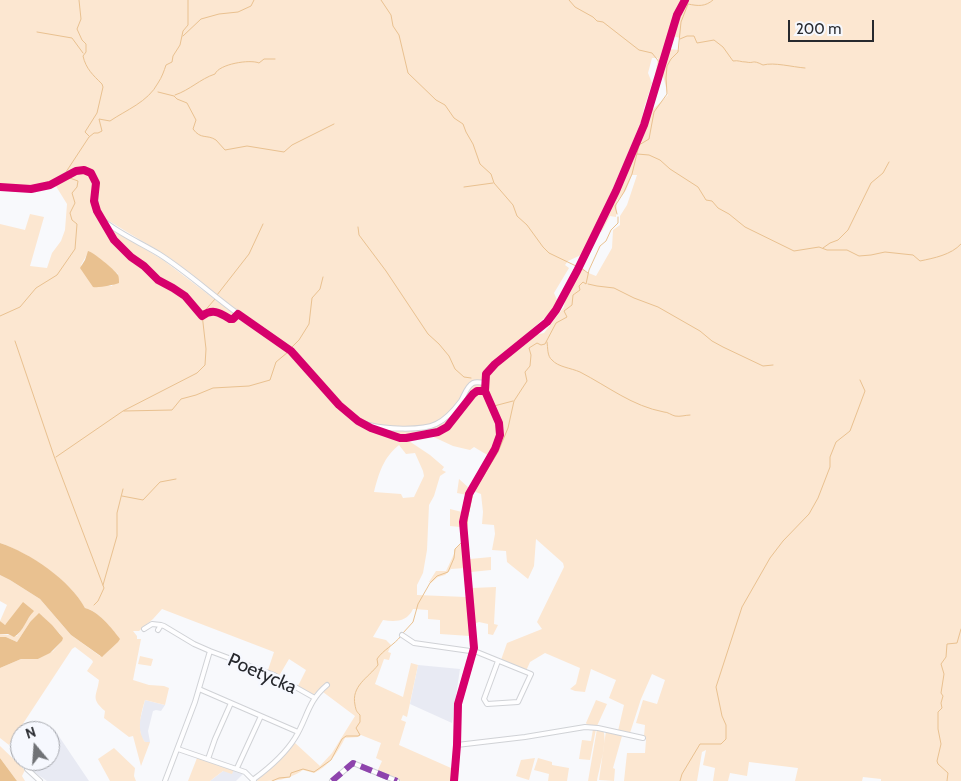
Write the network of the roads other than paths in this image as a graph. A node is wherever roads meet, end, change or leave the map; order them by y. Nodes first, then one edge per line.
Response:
1 (685, 0) edge
2 (0, 187) edge
3 (485, 383) junction
4 (160, 625) junction
5 (144, 629) dead end
6 (158, 630) dead end
7 (402, 635) dead end
8 (210, 651) junction
9 (473, 651) junction
10 (498, 660) junction
11 (327, 685) dead end
12 (199, 689) junction
13 (313, 697) junction
14 (232, 703) junction
15 (261, 716) junction
16 (298, 732) junction
17 (644, 738) dead end
18 (457, 745) junction
19 (178, 749) junction
20 (208, 759) junction
21 (237, 768) junction
22 (29, 771) edge
23 (254, 780) edge
24 (40, 781) edge
25 (165, 781) edge
26 (332, 781) edge
27 (396, 781) edge
28 (454, 781) edge

1 - 3 street
2 - 3 street
3 - 9 street
4 - 5 street
4 - 6 street
4 - 8 street, Poetycka
7 - 9 street
8 - 12 street
8 - 13 street, Poetycka
9 - 10 street
9 - 18 street
10 - 10 street
11 - 13 street
12 - 14 street
12 - 19 street
13 - 16 street
14 - 15 street
14 - 20 street
15 - 16 street
15 - 21 street
16 - 23 street
17 - 18 street
18 - 28 street
19 - 20 street
19 - 25 street
20 - 21 street
21 - 23 street
22 - 24 street
26 - 27 street

